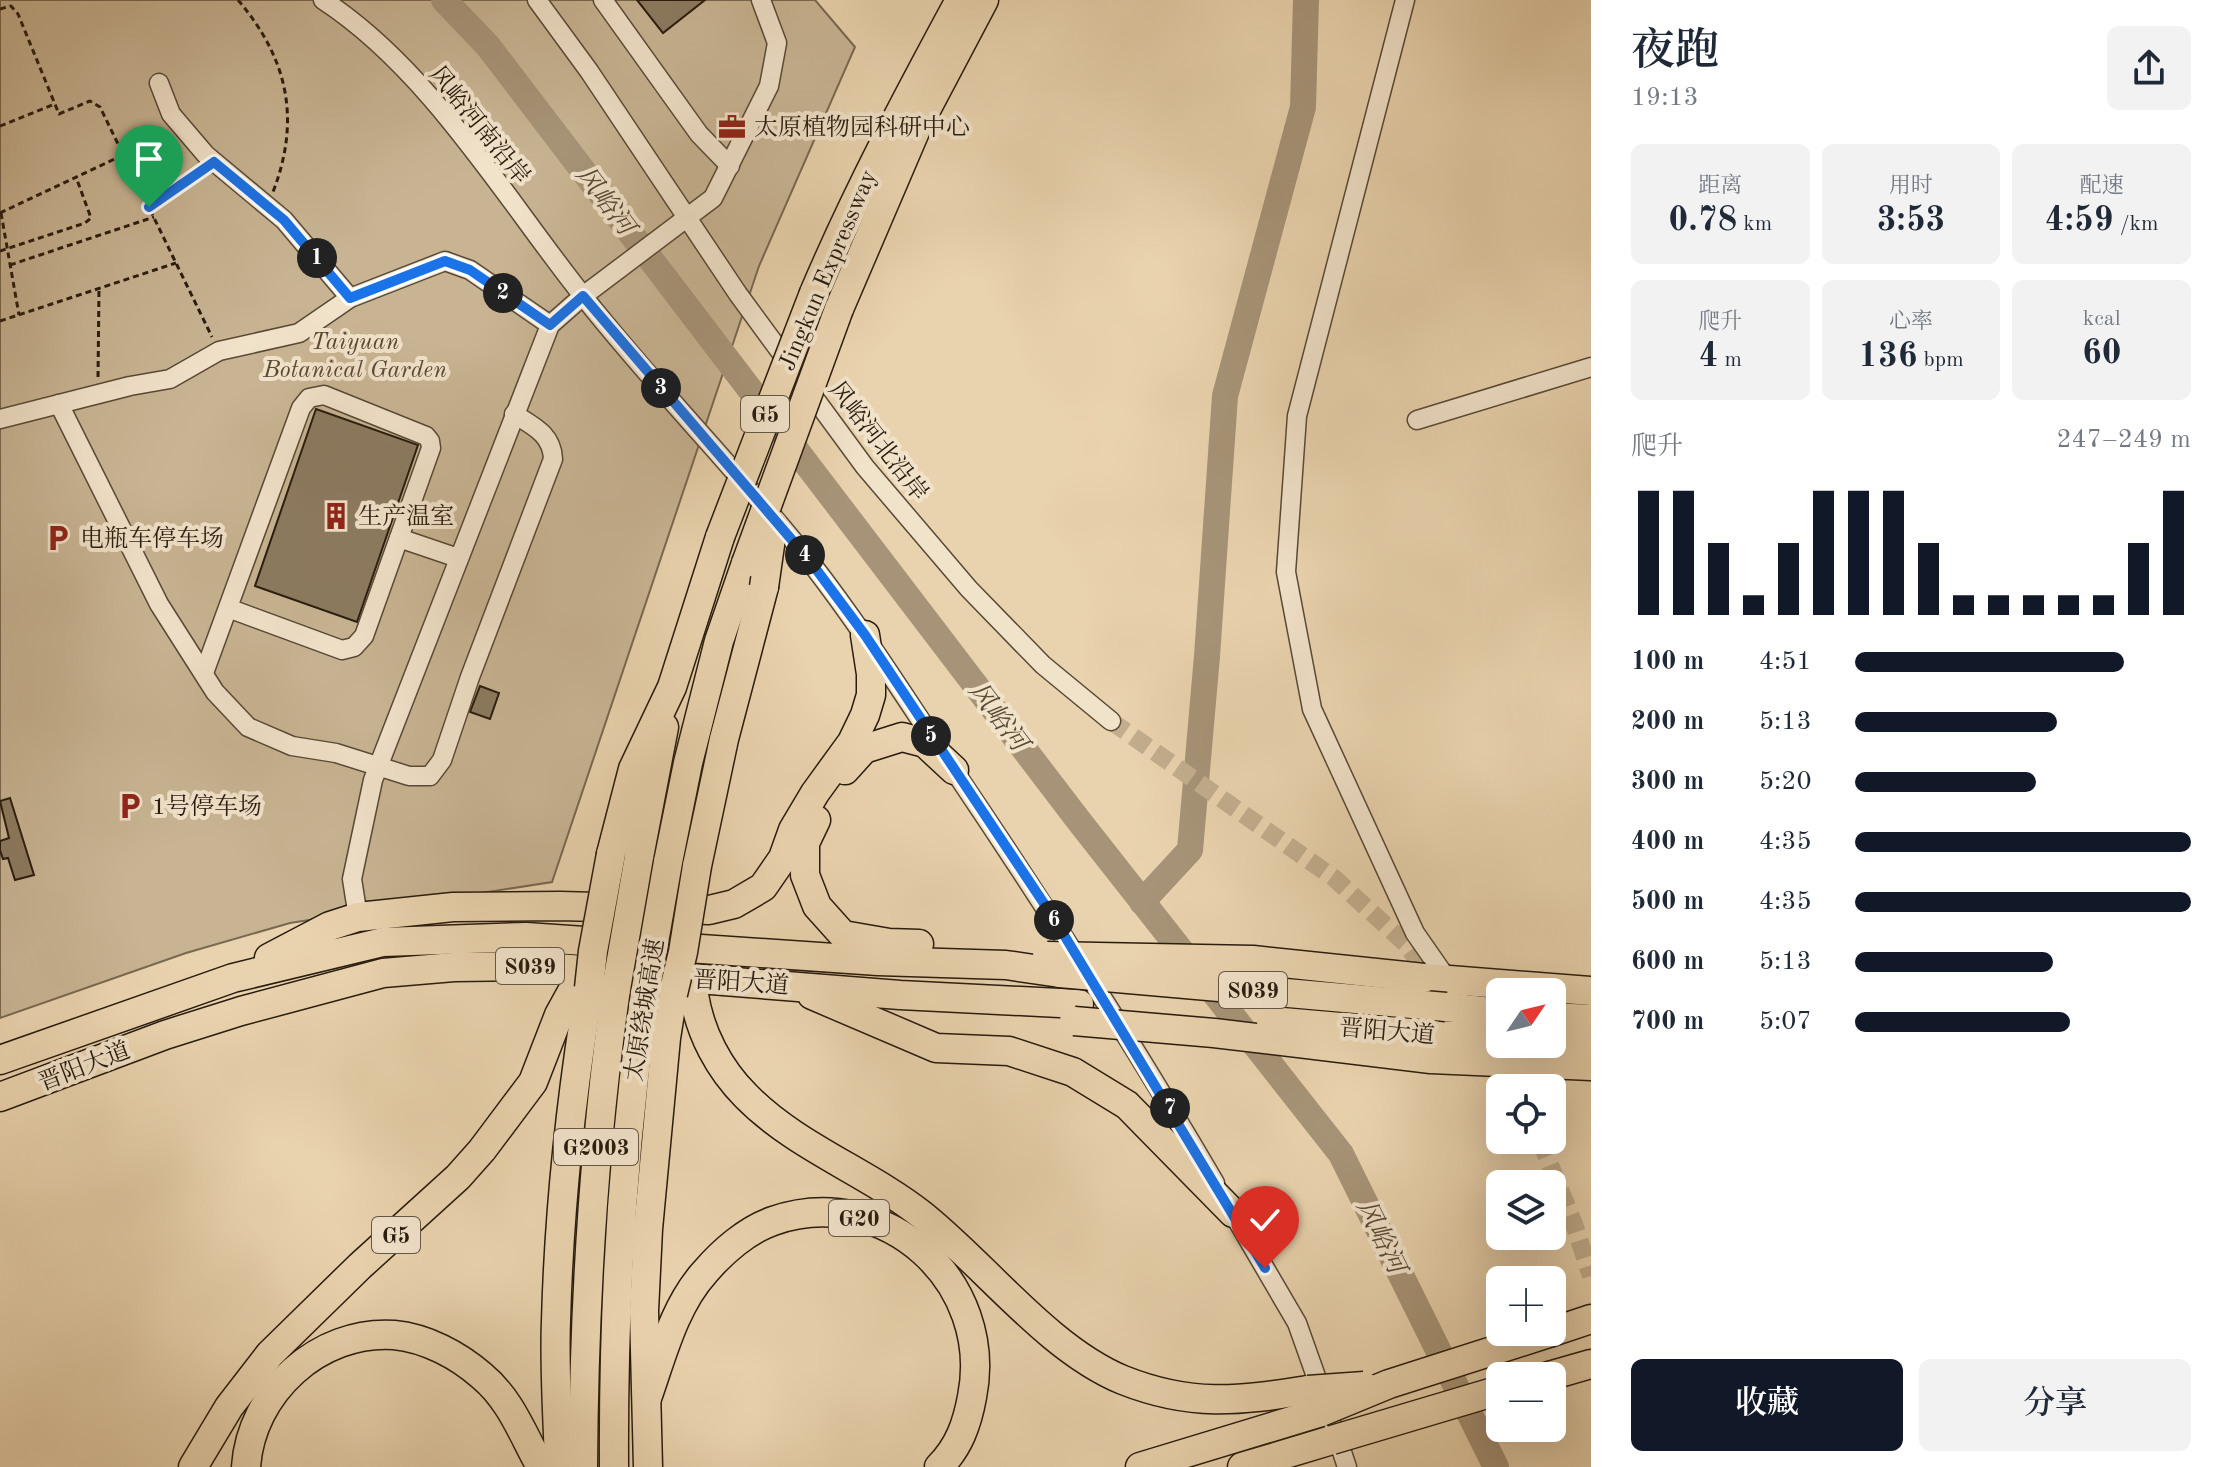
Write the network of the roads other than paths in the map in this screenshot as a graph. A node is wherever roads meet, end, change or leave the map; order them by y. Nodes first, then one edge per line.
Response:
1 (323, 0) edge
2 (537, 0) edge
3 (603, 0) edge
4 (761, 0) edge
5 (960, 0) edge
6 (984, 0) edge
7 (1405, 0) edge
8 (159, 83) dead end
9 (730, 166) junction
10 (688, 217) junction
11 (588, 293) junction
12 (350, 298) junction
13 (550, 325) junction
14 (1591, 367) edge
15 (59, 404) junction
16 (514, 414) junction
17 (0, 419) edge
18 (1417, 420) dead end
19 (782, 468) junction
20 (399, 538) junction
21 (458, 558) junction
22 (228, 608) junction
23 (865, 635) junction
24 (204, 673) junction
25 (672, 687) joint
26 (1111, 721) tunnel mouth
27 (378, 766) junction
28 (954, 770) junction
29 (625, 855) junction
30 (358, 917) junction
31 (1053, 964) junction
32 (233, 978) junction
33 (789, 986) junction
34 (594, 988) junction
35 (1439, 988) junction
36 (1591, 991) edge
37 (671, 994) junction
38 (1486, 1007) edge
39 (1566, 1018) edge
40 (1591, 1019) edge
41 (1486, 1040) edge
42 (1566, 1042) edge
43 (1591, 1044) edge
44 (1432, 1047) junction
45 (0, 1060) edge
46 (1591, 1066) edge
47 (0, 1097) edge
48 (1233, 1213) junction
49 (1591, 1319) edge
50 (1486, 1394) edge
51 (647, 1398) junction
52 (1314, 1401) junction
53 (1332, 1440) junction
54 (193, 1467) edge
55 (246, 1467) edge
56 (541, 1467) edge
57 (559, 1467) edge
58 (583, 1467) edge
59 (614, 1467) edge
60 (648, 1467) edge
61 (939, 1467) edge
62 (1140, 1467) edge
63 (1242, 1467) edge
64 (1293, 1467) edge
65 (1347, 1467) edge

1 - 11 street, 风峪河南沿岸
2 - 10 street, 风峪河北沿岸
3 - 9 street
4 - 9 street
5 - 25 highway, Jingkun Expressway / G5, bridge
6 - 19 highway, Jingkun Expressway / G5, bridge
7 - 35 street
8 - 12 street
9 - 10 street
10 - 11 street
10 - 26 street, 风峪河北沿岸
11 - 13 street
11 - 23 street, 风峪河南沿岸
12 - 13 street
12 - 15 street
13 - 16 street
14 - 18 street
15 - 17 street
15 - 24 street
16 - 21 street
16 - 27 street
19 - 37 highway, G5, bridge
19 - 37 highway, 太原绕城高速 / G2003, bridge
20 - 21 street
20 - 22 street
20 - 22 street
21 - 27 street
22 - 24 street
23 - 28 street, 风峪河南沿岸
23 - 30 highway
24 - 27 street
25 - 29 highway, 太原绕城高速 / G2003
27 - 30 street
28 - 31 highway
28 - 48 street, 风峪河南沿岸
29 - 34 highway, 太原绕城高速 / G2003, bridge
29 - 34 highway, G5, bridge
30 - 32 highway
31 - 32 highway, 晋阳大道 / S039
31 - 35 highway, 晋阳大道 / S039, bridge
32 - 45 highway, 晋阳大道 / S039
33 - 44 highway, 晋阳大道 / S039, bridge
33 - 47 highway, 晋阳大道 / S039
33 - 48 highway
34 - 54 highway, G5
34 - 57 highway
34 - 58 highway, 太原绕城高速 / G2003
35 - 36 highway, 晋阳大道
35 - 38 highway, 晋阳大道 / S039
37 - 51 highway, G5
37 - 52 highway
37 - 59 highway, 太原绕城高速 / G2003
39 - 40 highway
41 - 44 highway, 晋阳大道 / S039
42 - 43 highway
44 - 46 highway, 晋阳大道 / S039
48 - 65 street, 风峪河南沿岸
49 - 52 highway, bridge
50 - 53 highway, bridge
51 - 60 highway, G5
51 - 61 highway, G20
52 - 62 highway
53 - 63 highway
53 - 64 highway
55 - 56 highway

